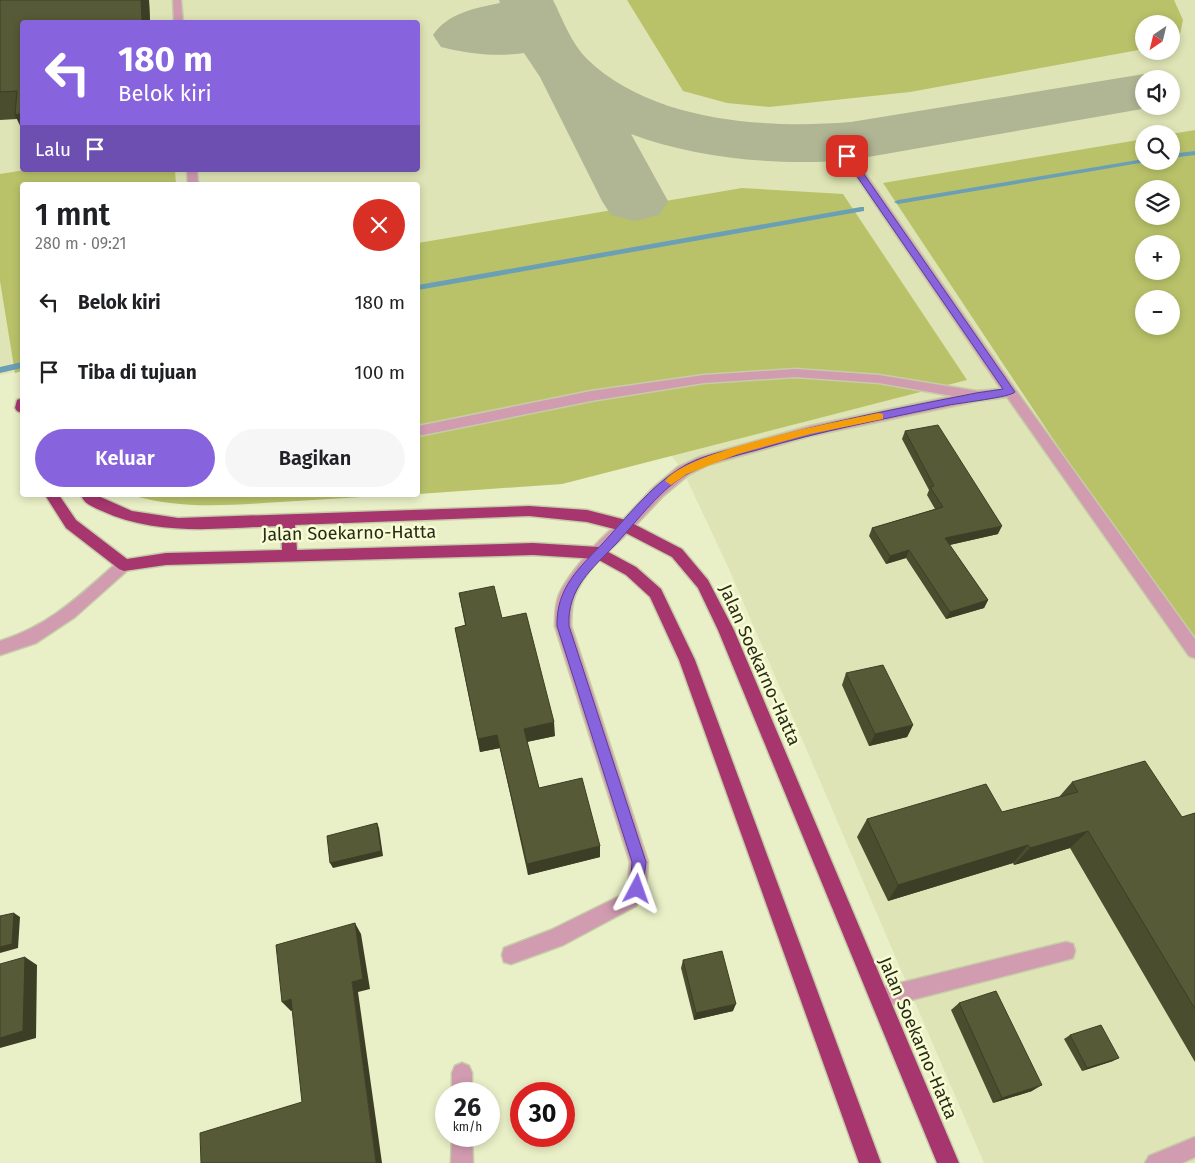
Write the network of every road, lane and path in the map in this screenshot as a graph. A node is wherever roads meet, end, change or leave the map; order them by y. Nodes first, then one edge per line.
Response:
1 (177, 0) edge
2 (179, 20) edge
3 (838, 142) dead end
4 (1010, 392) junction
5 (976, 396) junction
6 (420, 431) edge
7 (53, 497) edge
8 (89, 497) edge
9 (288, 520) junction
10 (626, 526) junction
11 (599, 553) junction
12 (290, 554) junction
13 (124, 565) junction
14 (0, 648) edge
15 (1195, 651) edge
16 (1066, 950) dead end
17 (511, 955) dead end
18 (880, 998) junction
19 (462, 1073) dead end
20 (462, 1082) edge
21 (462, 1147) edge
22 (1195, 1147) edge
23 (462, 1163) edge
24 (870, 1163) edge
25 (948, 1163) edge
26 (1156, 1163) edge

1 - 2 street
3 - 4 street
4 - 5 street
4 - 15 street
5 - 6 street
5 - 10 street
7 - 13 highway
8 - 9 highway, Jalan Soekarno-Hatta
9 - 10 highway, Jalan Soekarno-Hatta
9 - 12 highway
10 - 11 street
10 - 18 highway, Jalan Soekarno-Hatta
11 - 12 highway, Jalan Soekarno-Hatta
11 - 17 street
11 - 24 highway, Jalan Soekarno-Hatta
12 - 13 highway, Jalan Soekarno-Hatta
13 - 14 street
16 - 18 street
18 - 25 highway, Jalan Soekarno-Hatta
19 - 20 street
21 - 23 street
22 - 26 street

